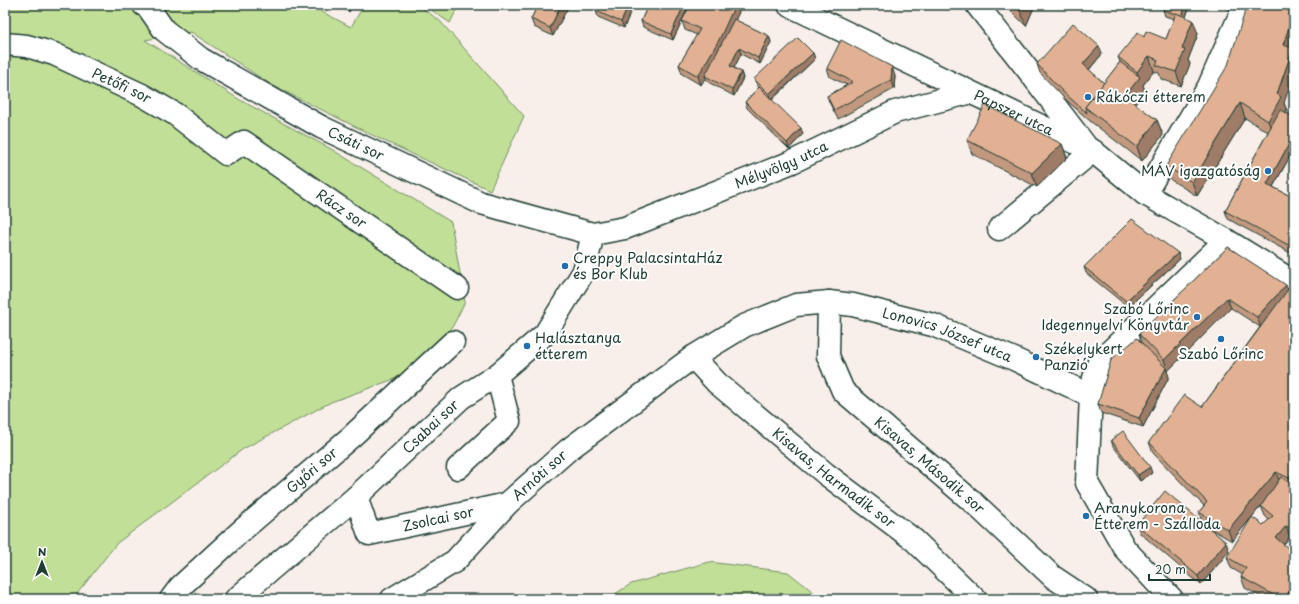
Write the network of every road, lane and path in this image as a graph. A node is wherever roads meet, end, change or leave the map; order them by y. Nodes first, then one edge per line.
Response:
1 (144, 5) edge
2 (789, 5) edge
3 (977, 5) edge
4 (1242, 5) edge
5 (5, 44) edge
6 (968, 92) junction
7 (1090, 150) junction
8 (226, 154) joint
9 (1146, 194) junction
10 (999, 229) dead end
11 (593, 234) junction
12 (1226, 240) junction
13 (1294, 282) edge
14 (457, 288) dead end
15 (829, 302) junction
16 (453, 342) dead end
17 (693, 357) junction
18 (497, 375) junction
19 (1091, 396) junction
20 (458, 468) dead end
21 (356, 497) junction
22 (507, 504) junction
23 (171, 599) edge
24 (236, 599) edge
25 (392, 599) edge
26 (975, 599) edge
27 (1086, 599) edge
28 (1172, 599) edge

1 - 11 street, Csáti sor
2 - 6 street, Papszer utca
3 - 7 street
4 - 9 street
5 - 8 street, Petőfi sor
6 - 7 street, Papszer utca
6 - 11 street, Mélyvölgy utca
7 - 9 street, Papszer utca
7 - 10 street
8 - 14 street, Rácz sor
9 - 12 street, Papszer utca
11 - 18 street, Csabai sor
12 - 13 street, Papszer utca
12 - 19 street
15 - 17 street, Lonovics József utca
15 - 19 street, Lonovics József utca
15 - 27 street, Kisavas, Második sor
16 - 23 street, Győri sor
17 - 22 street, Arnóti sor
17 - 26 street, Kisavas, Harmadik sor
18 - 20 street
18 - 21 street, Csabai sor
19 - 28 street
21 - 22 street, Zsolcai sor
21 - 24 street, Csabai sor
22 - 25 street, Arnóti sor

